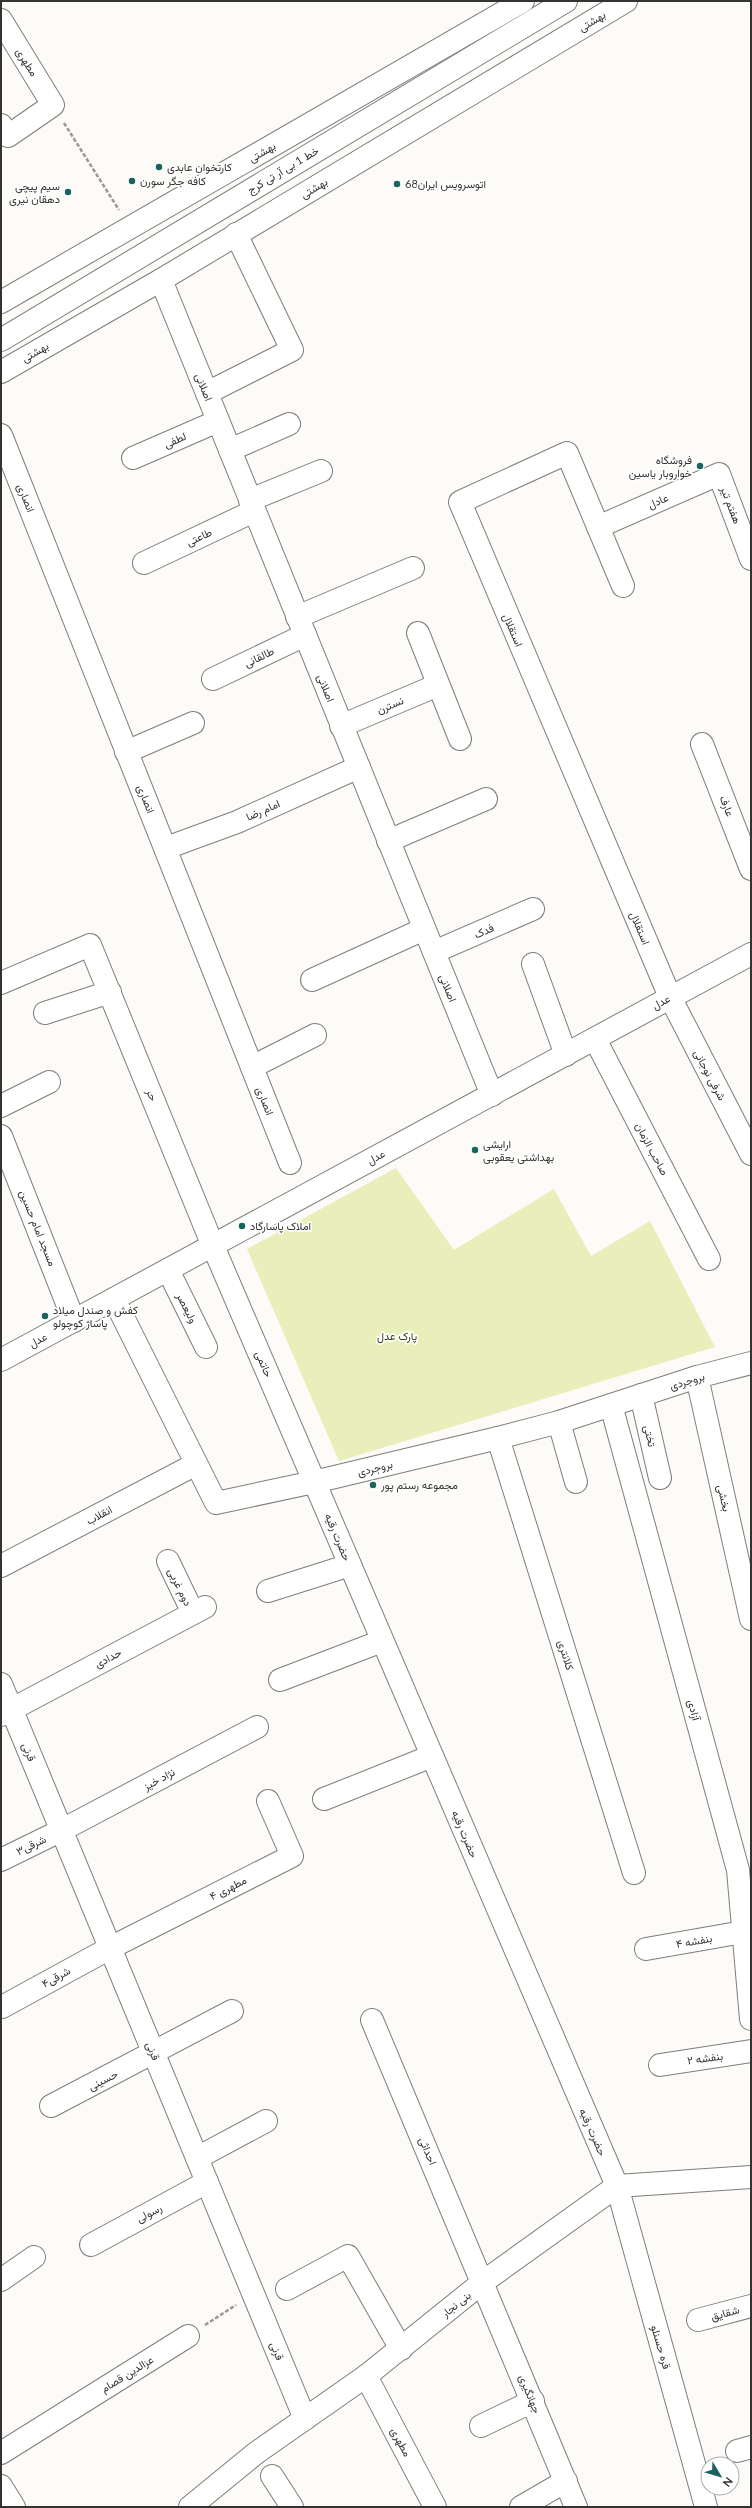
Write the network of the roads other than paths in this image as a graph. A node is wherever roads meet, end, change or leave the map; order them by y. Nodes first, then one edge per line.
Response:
1 (523, 1) edge
2 (548, 1) edge
3 (566, 1) edge
4 (626, 1) edge
5 (1, 20) edge
6 (1, 125) edge
7 (236, 234) junction
8 (161, 280) junction
9 (1, 302) edge
10 (1, 325) edge
11 (1, 340) edge
12 (1, 372) edge
13 (207, 393) junction
14 (218, 421) junction
15 (289, 424) dead end
16 (1, 435) edge
17 (230, 450) junction
18 (133, 458) dead end
19 (321, 471) dead end
20 (719, 474) joint
21 (252, 506) junction
22 (598, 527) junction
23 (751, 559) edge
24 (144, 563) dead end
25 (413, 568) dead end
26 (622, 586) dead end
27 (301, 626) junction
28 (418, 632) dead end
29 (213, 680) dead end
30 (438, 685) junction
31 (193, 723) dead end
32 (342, 726) junction
33 (460, 739) dead end
34 (702, 744) dead end
35 (126, 752) junction
36 (359, 767) junction
37 (486, 799) dead end
38 (388, 841) junction
39 (166, 848) junction
40 (751, 869) edge
41 (534, 909) dead end
42 (424, 929) junction
43 (434, 952) junction
44 (751, 954) edge
45 (532, 964) dead end
46 (312, 980) dead end
47 (1, 982) edge
48 (110, 992) junction
49 (670, 997) junction
50 (44, 1012) dead end
51 (315, 1035) dead end
52 (595, 1040) junction
53 (566, 1055) junction
54 (252, 1067) junction
55 (49, 1082) dead end
56 (492, 1095) junction
57 (1, 1106) edge
58 (1, 1136) edge
59 (751, 1154) edge
60 (290, 1163) dead end
61 (213, 1246) junction
62 (709, 1259) dead end
63 (168, 1270) junction
64 (114, 1299) junction
65 (74, 1321) junction
66 (206, 1346) dead end
67 (1, 1360) edge
68 (751, 1362) edge
69 (697, 1377) junction
70 (641, 1395) junction
71 (611, 1405) junction
72 (559, 1422) junction
73 (498, 1438) junction
74 (196, 1464) junction
75 (660, 1478) dead end
76 (314, 1482) junction
77 (576, 1482) dead end
78 (168, 1561) dead end
79 (350, 1565) junction
80 (1, 1566) edge
81 (268, 1591) dead end
82 (199, 1610) joint
83 (751, 1619) edge
84 (382, 1641) junction
85 (280, 1680) dead end
86 (1, 1684) edge
87 (6, 1712) edge
88 (257, 1727) dead end
89 (432, 1756) junction
90 (324, 1798) dead end
91 (268, 1801) dead end
92 (62, 1830) junction
93 (1, 1860) edge
94 (744, 1868) edge
95 (634, 1872) dead end
96 (743, 1932) junction
97 (110, 1948) junction
98 (646, 1950) dead end
99 (750, 1990) edge
100 (2, 2006) edge
101 (232, 2011) dead end
102 (372, 2020) dead end
103 (751, 2020) edge
104 (751, 2051) edge
105 (154, 2053) junction
106 (660, 2065) dead end
107 (51, 2106) dead end
108 (266, 2121) dead end
109 (197, 2158) junction
110 (751, 2177) edge
111 (207, 2182) junction
112 (617, 2186) junction
113 (91, 2245) dead end
114 (34, 2257) dead end
115 (1, 2280) edge
116 (483, 2282) junction
117 (287, 2289) dead end
118 (751, 2306) edge
119 (698, 2320) dead end
120 (188, 2336) road end
121 (400, 2349) junction
122 (366, 2376) junction
123 (533, 2401) junction
124 (305, 2419) junction
125 (481, 2426) dead end
126 (1, 2453) edge
127 (272, 2476) dead end
128 (566, 2481) junction
129 (1, 2486) edge
130 (14, 2507) edge
131 (190, 2507) edge
132 (292, 2507) edge
133 (435, 2507) edge
134 (521, 2507) edge
135 (576, 2507) edge
136 (706, 2507) edge

1 - 9 street, بهشتی
2 - 10 street, خط 1 بی آر تی کرج
3 - 11 street, خط 1 بی آر تی کرج
4 - 7 street, بهشتى
5 - 6 street, مطهری
7 - 8 street, بهشتى
7 - 13 street
8 - 12 street, بهشتى
8 - 13 street, اصلانی
13 - 14 street, اصلانی
14 - 17 street, اصلانی
14 - 18 street, لطفی
15 - 17 street
16 - 35 street, انصاری
17 - 21 street, اصلانی
19 - 21 street, طاعتی
20 - 22 street, عادل
20 - 23 street, هفتم تیر
21 - 24 street, طاعتی
21 - 27 street, اصلانی
22 - 26 street, استقلال
22 - 49 street, استقلال
25 - 27 street, طالقانی
27 - 29 street, طالقانی
27 - 32 street, اصلانی
28 - 30 street
30 - 32 street, نسترن
30 - 33 street
31 - 35 street
32 - 36 street, اصلانی
34 - 40 street, عارف
35 - 39 street, انصاری
36 - 38 street, اصلانی
36 - 39 street, امام رضا
37 - 38 street
38 - 42 street, اصلانی
39 - 54 street, انصاری
41 - 43 street, فدک
42 - 43 street, اصلانی
42 - 46 street
43 - 56 street, اصلانی
44 - 49 street, عدل
45 - 53 street
47 - 48 street, حر
48 - 50 street
48 - 61 street, حر
49 - 52 street, عدل
49 - 59 street, شرفی نوجانی
51 - 54 street
52 - 53 street, عدل
52 - 62 street, صاحب الزمان
53 - 56 street, عدل
54 - 60 street, انصاری
55 - 57 street
56 - 61 street, عدل
58 - 65 street, مسجد امام حسین
61 - 63 street, عدل
61 - 76 street, حاتمی
63 - 64 street, عدل
63 - 66 street, ولیعصر
64 - 65 street, عدل
64 - 74 street, بروجردی
65 - 67 street, عدل
68 - 69 street, بروجردی
69 - 70 street, بروجردی
69 - 83 street, بخشی
70 - 71 street, بروجردی
70 - 75 street, تختی
71 - 72 street, بروجردی
71 - 94 street, آزادی
72 - 73 street, بروجردی
72 - 77 street
73 - 76 street, بروجردی
73 - 95 street, کلانتری
74 - 76 street, بروجردی
74 - 80 street, انقلاب
76 - 79 street, حضرت رقیه
78 - 82 street, دوم غربی
79 - 81 street
79 - 84 street, حضرت رقیه
82 - 87 street, حدادی
84 - 85 street
84 - 89 street, حضرت رقیه
86 - 87 street, قرنی
87 - 92 street, قرنی
88 - 92 street, نژاد خیز
89 - 90 street
89 - 112 street, حضرت رقیه
91 - 97 street, مطهری ۴
92 - 93 street, ۳شرقی
92 - 97 street, قرنی
94 - 96 street, آزادی
96 - 98 street, بنفشه ۴
96 - 99 street, آزادی
97 - 100 street, ۴شرقی
97 - 105 street, قرنی
99 - 103 street, آزادی
101 - 105 street, حسینی
102 - 116 street, احداثی
104 - 106 street, بنفشه ۲
105 - 107 street, حسینی
105 - 109 street, قرنی
108 - 109 street
109 - 111 street, قرنی
110 - 112 street
111 - 113 street, رسولی
111 - 124 street, قرنی
112 - 116 street, بنی نجار
112 - 136 street, قره حسنلو
114 - 115 street
116 - 121 street, بنی نجار
116 - 123 street, جهانگیری
117 - 121 street
118 - 119 street, شقایق
120 - 126 street, عزالدین قصام
121 - 122 street, بنی نجار
122 - 124 street, بنی نجار
122 - 133 street, مطهری
123 - 125 street
123 - 128 street, جهانگیری
124 - 131 street, بنی نجار
127 - 132 street
128 - 134 street
128 - 135 street, جهانگیری
129 - 130 street

